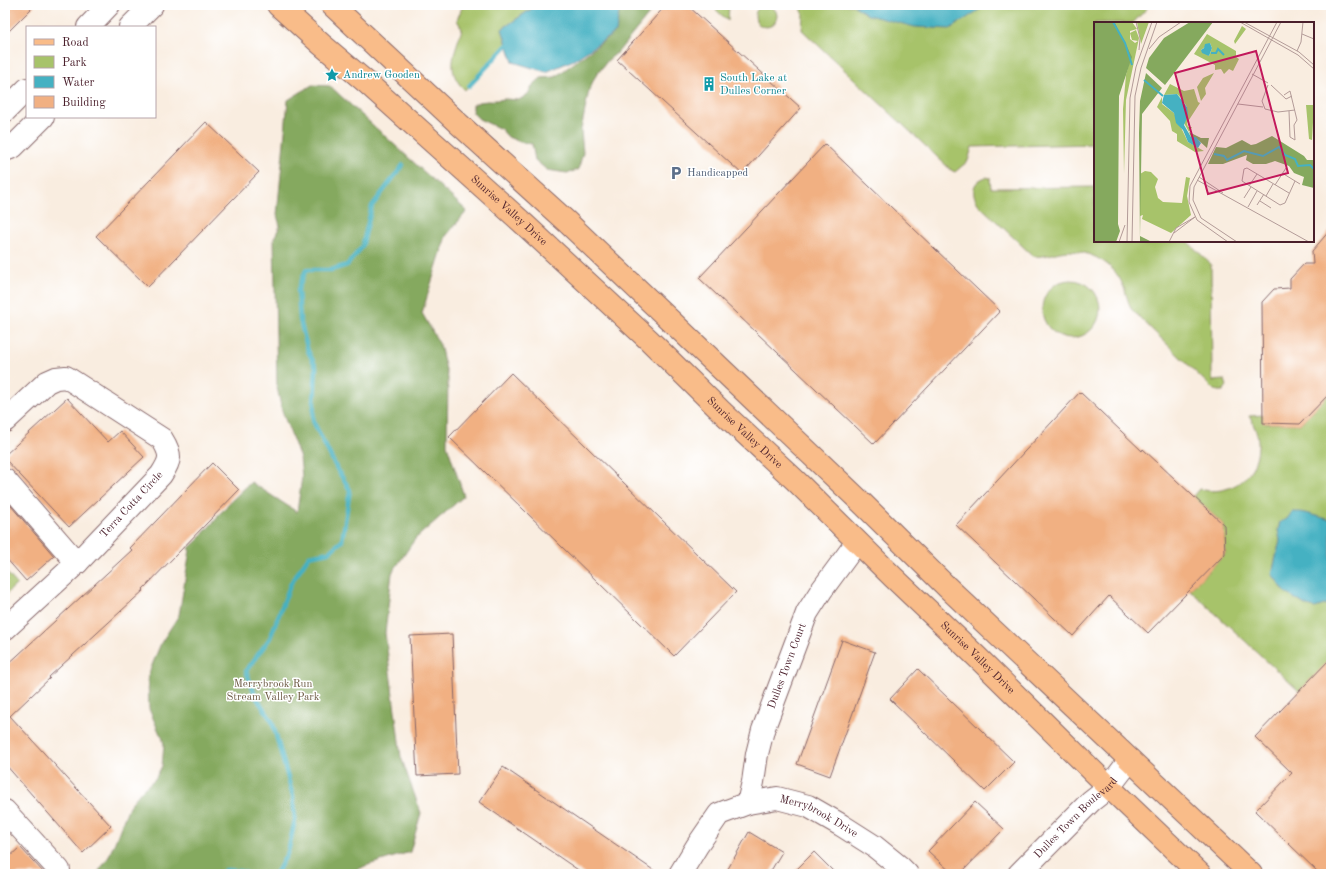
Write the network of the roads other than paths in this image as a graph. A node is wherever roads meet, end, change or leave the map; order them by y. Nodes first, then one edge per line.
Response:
1 (110, 5) edge
2 (152, 5) edge
3 (278, 5) edge
4 (332, 5) edge
5 (89, 26) edge
6 (131, 26) edge
7 (26, 89) edge
8 (5, 111) edge
9 (42, 118) edge
10 (5, 150) edge
11 (5, 421) edge
12 (5, 480) edge
13 (857, 542) junction
14 (77, 563) junction
15 (5, 629) edge
16 (1130, 760) junction
17 (1108, 787) junction
18 (748, 803) junction
19 (7, 817) edge
20 (59, 870) dead end
21 (680, 874) edge
22 (907, 874) edge
23 (1020, 874) edge
24 (1200, 874) edge
25 (1251, 874) edge

1 - 5 street
2 - 6 street
3 - 13 main road, Sunrise Valley Drive
4 - 16 main road
7 - 8 street
9 - 10 street
11 - 14 street, Terra Cotta Circle
12 - 14 street
13 - 17 main road, Sunrise Valley Drive
13 - 18 street, Dulles Town Court
14 - 15 street, Terra Cotta Circle
16 - 17 street, Dulles Town Boulevard
16 - 25 main road
17 - 23 street, Dulles Town Boulevard
17 - 24 main road, Sunrise Valley Drive
18 - 21 street, Merrybrook Drive
18 - 22 street, Merrybrook Drive
19 - 20 street

